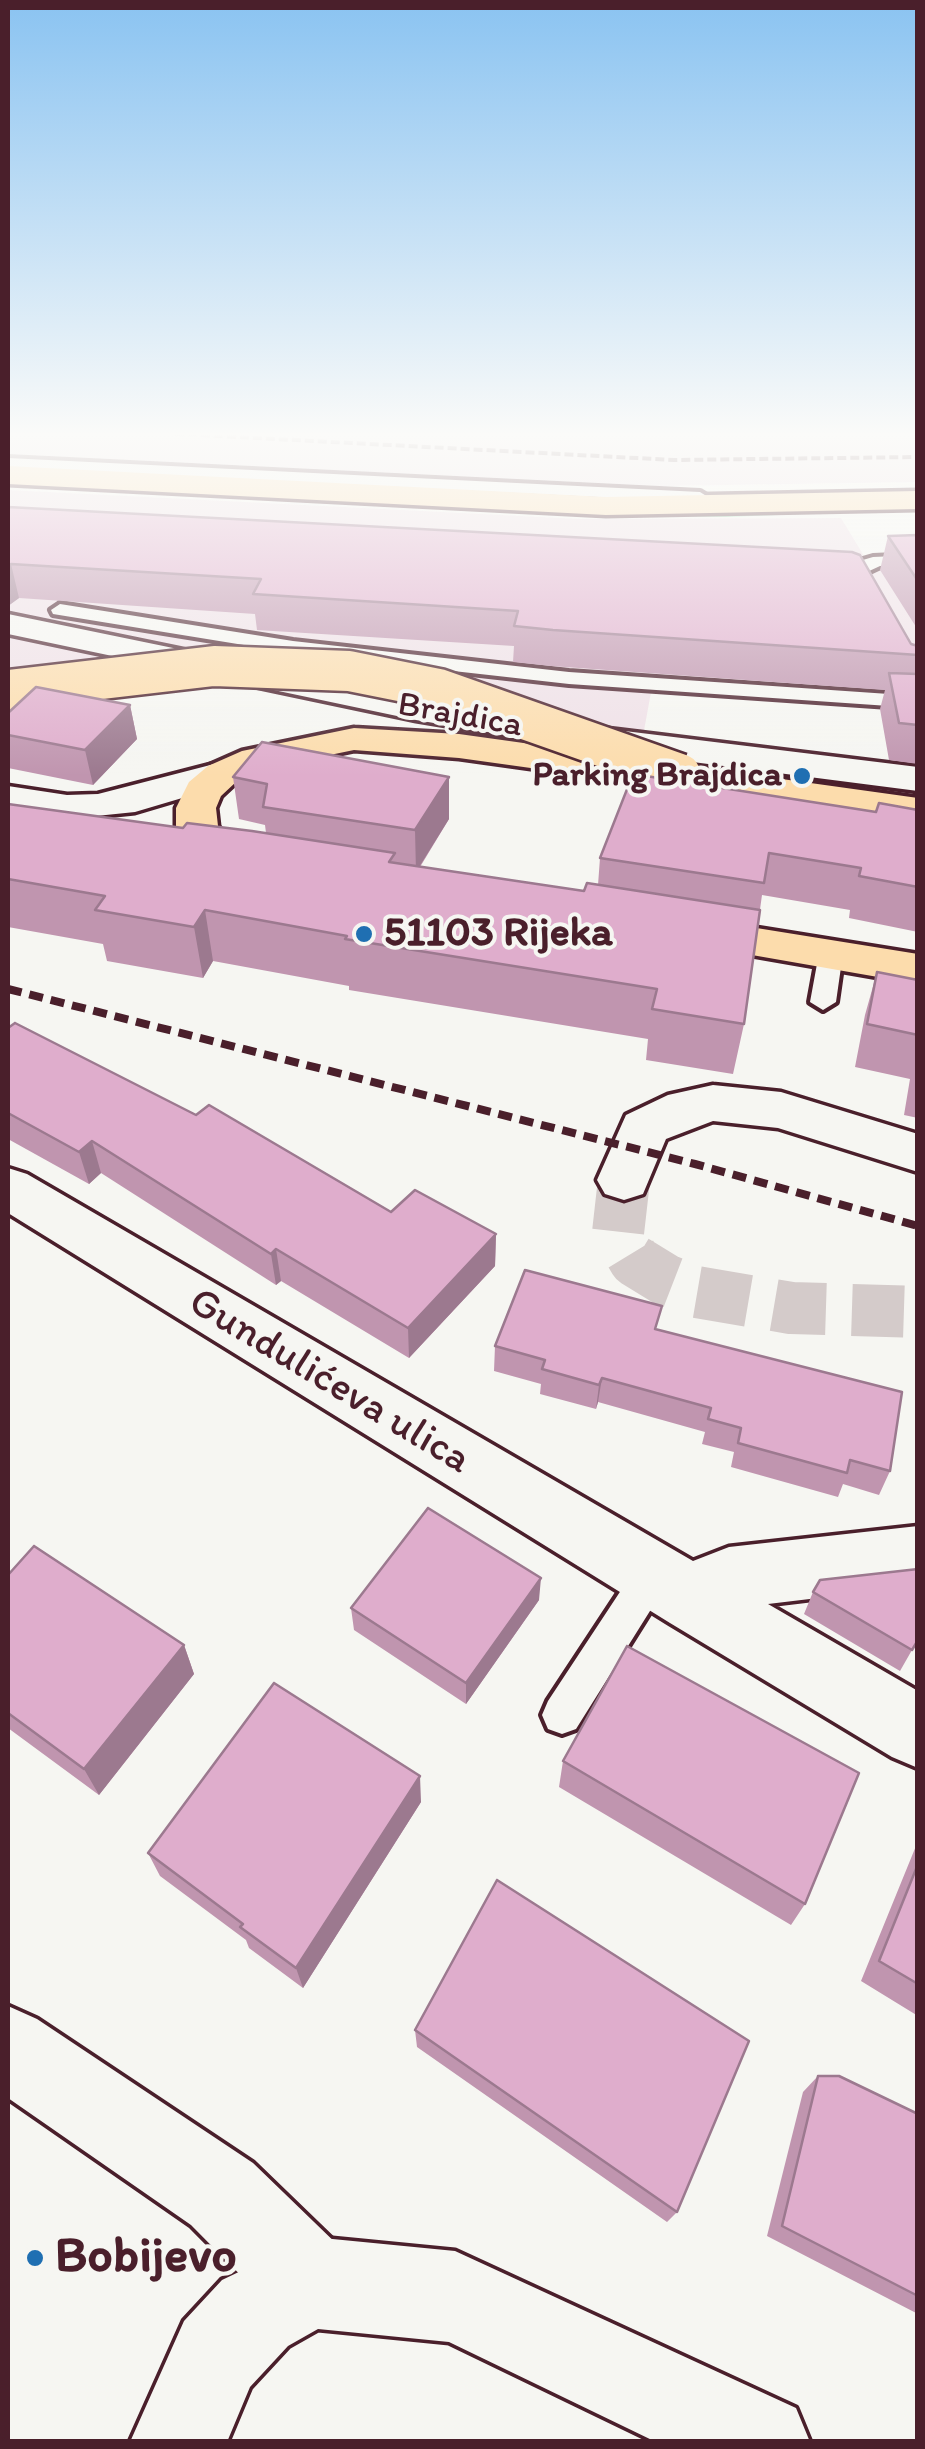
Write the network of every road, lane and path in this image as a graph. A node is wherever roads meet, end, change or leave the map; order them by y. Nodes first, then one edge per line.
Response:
1 (918, 560) edge
2 (836, 573) joint
3 (876, 596) edge
4 (60, 610) dead end
5 (8, 624) edge
6 (8, 690) edge
7 (918, 702) edge
8 (222, 774) junction
9 (680, 774) junction
10 (918, 779) edge
11 (8, 798) edge
12 (918, 810) edge
13 (8, 820) edge
14 (632, 922) edge
15 (830, 953) junction
16 (918, 969) edge
17 (822, 1002) dead end
18 (918, 1153) edge
19 (624, 1180) tunnel mouth
20 (8, 1188) edge
21 (918, 1556) edge
22 (673, 1588) junction
23 (562, 1714) dead end
24 (918, 1732) edge
25 (8, 2048) edge
26 (312, 2283) junction
27 (178, 2442) edge
28 (762, 2442) edge

1 - 2 lane
2 - 3 street
4 - 7 lane
5 - 10 street, Brajdica
6 - 9 main road, bridge
8 - 9 main road, bridge
8 - 11 street
8 - 13 main road
9 - 12 main road
14 - 15 main road
15 - 16 main road
15 - 17 lane
18 - 19 street
20 - 22 street, Gundulićeva ulica
21 - 22 street
22 - 23 lane
22 - 24 street, Gundulićeva ulica
25 - 26 street
26 - 27 street
26 - 28 street

